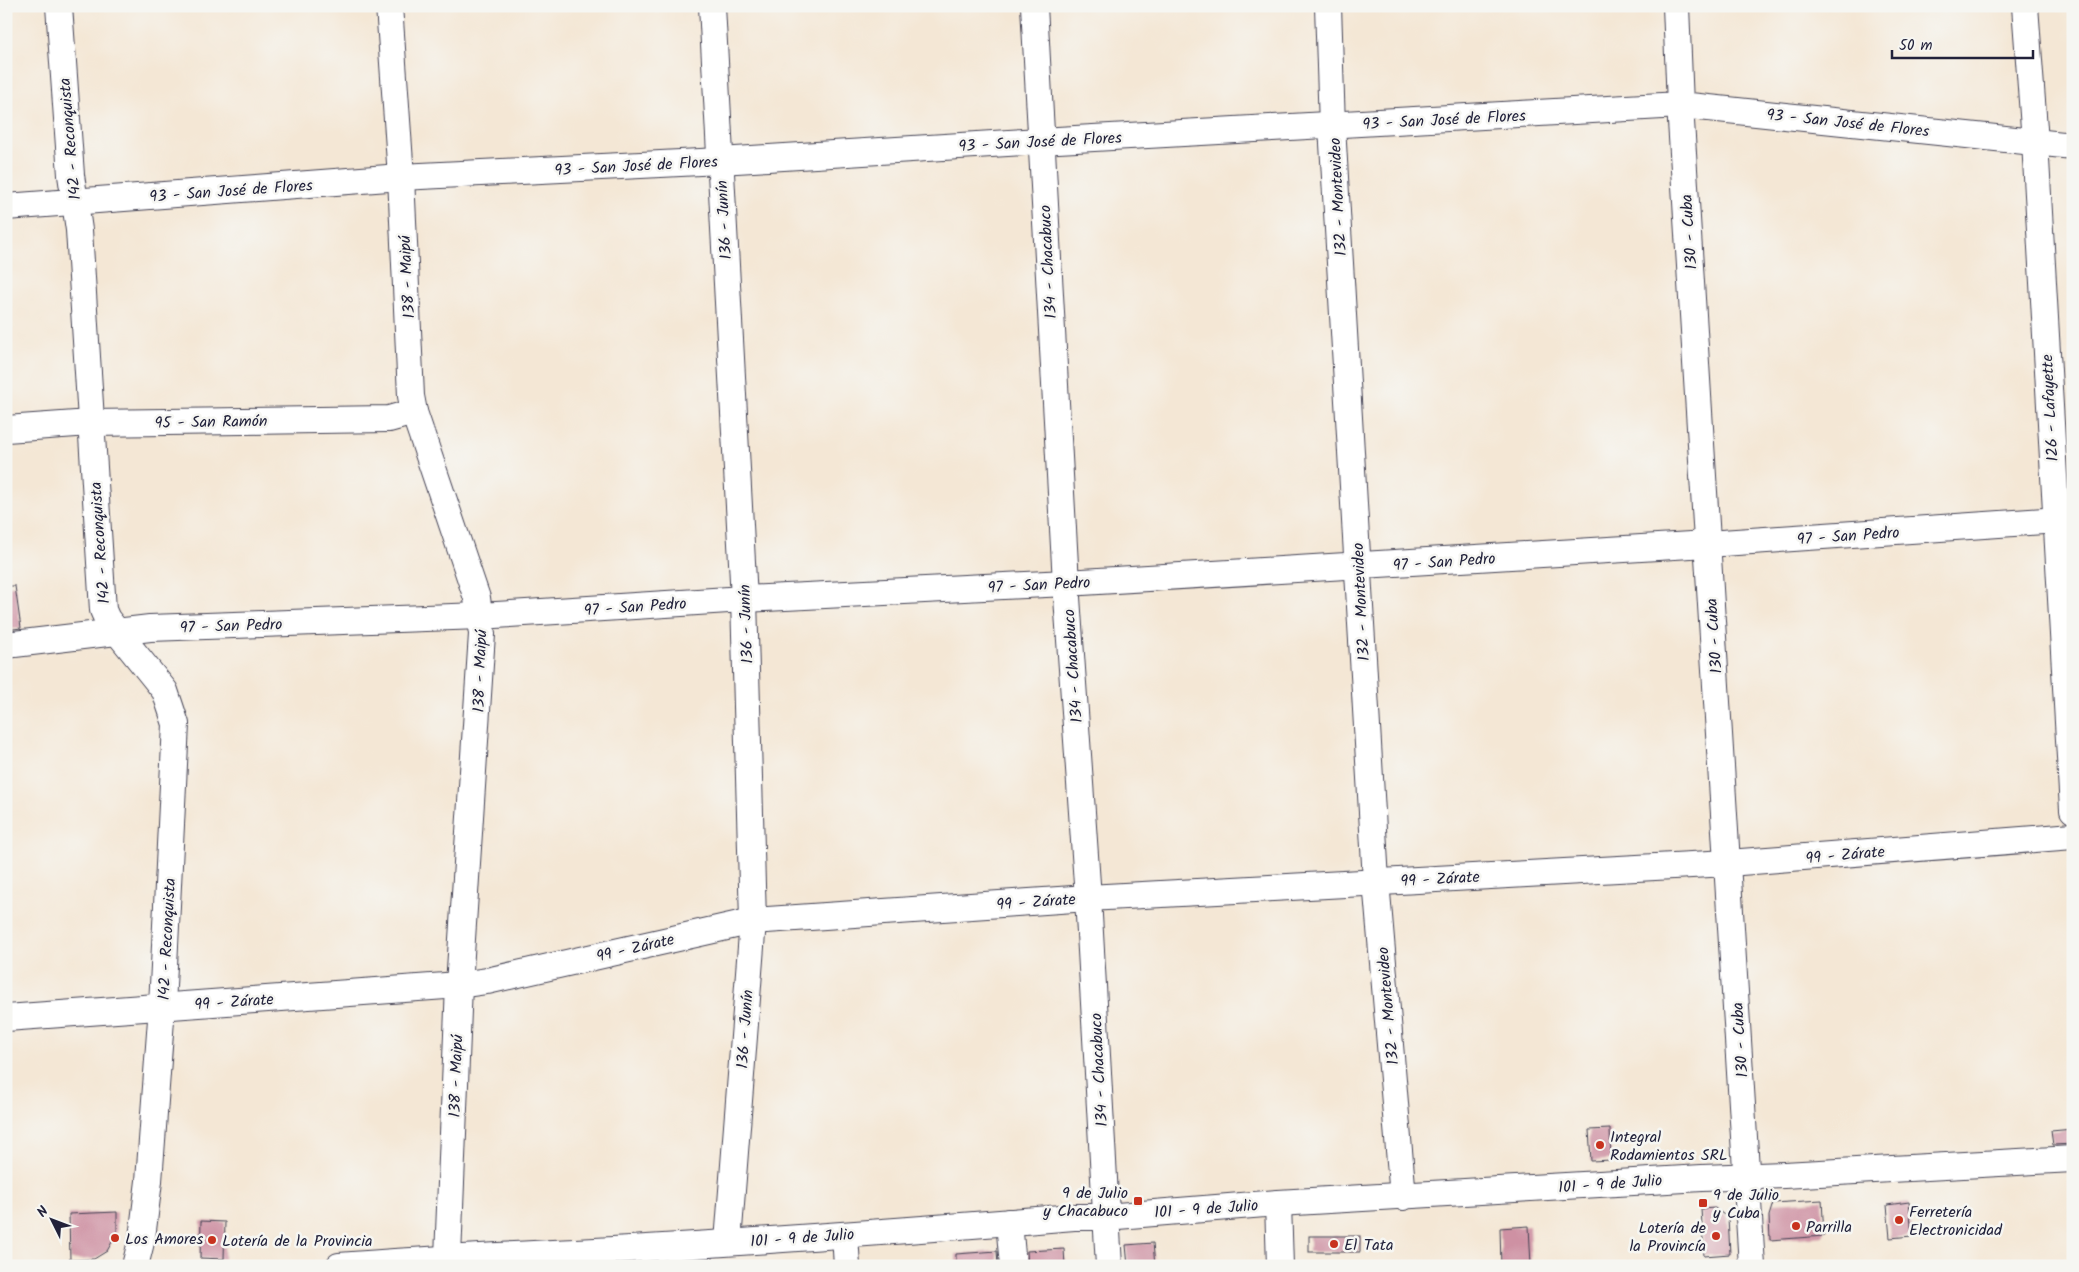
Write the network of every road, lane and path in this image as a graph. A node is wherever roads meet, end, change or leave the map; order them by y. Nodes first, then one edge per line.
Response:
1 (60, 6) edge
2 (389, 6) edge
3 (712, 6) edge
4 (1034, 6) edge
5 (1328, 6) edge
6 (1683, 6) edge
7 (2025, 6) edge
8 (1676, 7) edge
9 (1680, 105) junction
10 (1332, 126) junction
11 (1040, 140) junction
12 (2035, 142) junction
13 (2073, 146) edge
14 (720, 161) junction
15 (402, 177) junction
16 (74, 202) junction
17 (6, 207) edge
18 (414, 412) junction
19 (90, 423) junction
20 (6, 429) edge
21 (2064, 520) edge
22 (1707, 544) junction
23 (1358, 566) junction
24 (1066, 583) junction
25 (744, 598) junction
26 (480, 616) junction
27 (118, 633) junction
28 (6, 645) edge
29 (2073, 810) edge
30 (2073, 836) edge
31 (1728, 863) junction
32 (1376, 881) junction
33 (1088, 898) junction
34 (753, 921) junction
35 (459, 985) junction
36 (162, 1006) junction
37 (6, 1018) edge
38 (2073, 1158) edge
39 (1747, 1176) junction
40 (1403, 1196) junction
41 (1278, 1203) junction
42 (1105, 1217) junction
43 (1009, 1222) junction
44 (845, 1235) junction
45 (728, 1242) junction
46 (448, 1257) junction
47 (596, 1258) edge
48 (372, 1264) edge
49 (135, 1266) edge
50 (339, 1266) edge
51 (847, 1266) edge
52 (1013, 1266) edge
53 (1109, 1266) edge
54 (1280, 1266) edge
55 (1752, 1266) edge

1 - 16 street, 142 - Reconquista
2 - 15 street, 138 - Maipú
3 - 14 street, 136 - Junín
4 - 11 street, 134 - Chacabuco
5 - 10 street, 132 - Montevideo
6 - 8 street
7 - 12 street, 126 - Lafayette
8 - 9 street, 130 - Cuba
9 - 10 street, 93 - San José de Flores
9 - 12 street, 93 - San José de Flores
9 - 22 street, 130 - Cuba
10 - 11 street, 93 - San José de Flores
10 - 23 street, 132 - Montevideo
11 - 14 street, 93 - San José de Flores
11 - 24 street, 134 - Chacabuco
12 - 13 street, 93 - San José de Flores
12 - 21 street, 126 - Lafayette
14 - 15 street, 93 - San José de Flores
14 - 25 street, 136 - Junín
15 - 16 street, 93 - San José de Flores
15 - 18 street, 138 - Maipú
16 - 17 street, 93 - San José de Flores
16 - 19 street, 142 - Reconquista
18 - 19 street, 95 - San Ramón
18 - 26 street, 138 - Maipú
19 - 20 street, 95 - San Ramón
19 - 27 street, 142 - Reconquista
21 - 22 street, 97 - San Pedro
21 - 29 street, 126 - Lafayette
22 - 23 street, 97 - San Pedro
22 - 31 street, 130 - Cuba
23 - 24 street, 97 - San Pedro
23 - 32 street, 132 - Montevideo
24 - 25 street, 97 - San Pedro
24 - 33 street, 134 - Chacabuco
25 - 26 street, 97 - San Pedro
25 - 34 street, 136 - Junín
26 - 27 street, 97 - San Pedro
26 - 35 street, 138 - Maipú
27 - 28 street, 97 - San Pedro
27 - 36 street, 142 - Reconquista
30 - 31 street, 99 - Zárate
31 - 32 street, 99 - Zárate
31 - 39 street, 130 - Cuba
32 - 33 street, 99 - Zárate
32 - 40 street, 132 - Montevideo
33 - 34 street, 99 - Zárate
33 - 42 street, 134 - Chacabuco
34 - 35 street, 99 - Zárate
34 - 45 street, 136 - Junín
35 - 36 street, 99 - Zárate
35 - 46 street, 138 - Maipú
36 - 37 street, 99 - Zárate
36 - 49 street, 142 - Reconquista
38 - 39 street, 101 - 9 de Julio
39 - 40 street, 101 - 9 de Julio
39 - 55 street, 130 - Cuba
40 - 41 street, 101 - 9 de Julio
41 - 42 street, 101 - 9 de Julio
41 - 54 street
42 - 43 street, 101 - 9 de Julio
42 - 53 street, 134 - Chacabuco
43 - 44 street, 101 - 9 de Julio
43 - 52 street
44 - 45 street, 101 - 9 de Julio
44 - 51 street
45 - 47 street, 101 - 9 de Julio
46 - 47 street, 101 - 9 de Julio
46 - 48 street, 101 - 9 de Julio
48 - 50 street, 101 - 9 de Julio

